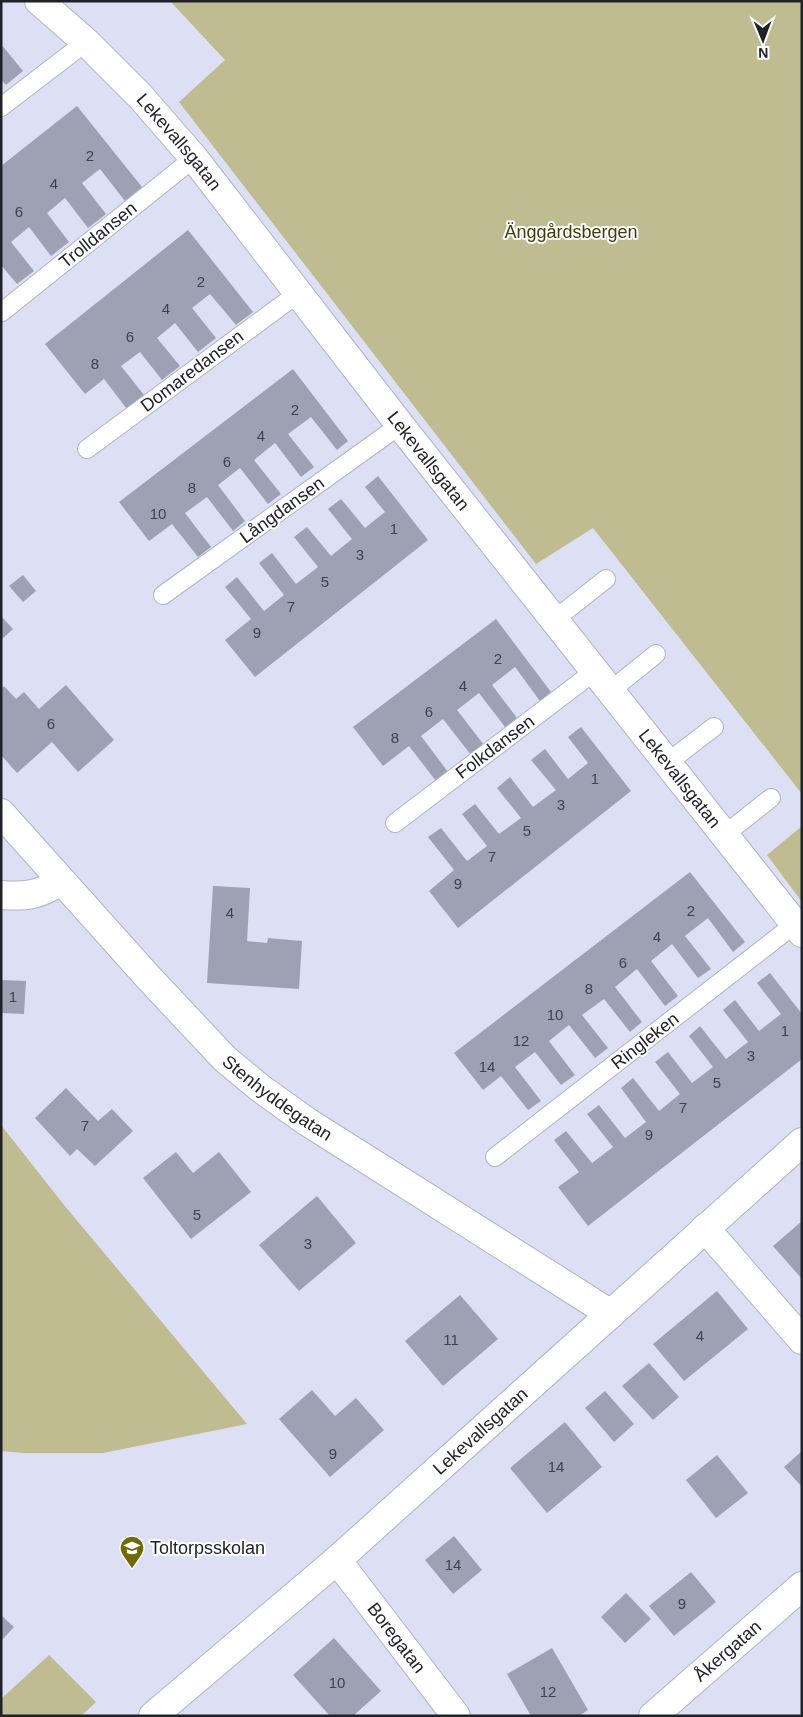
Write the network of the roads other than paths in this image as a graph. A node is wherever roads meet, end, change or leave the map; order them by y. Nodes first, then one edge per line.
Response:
1 (39, 1) edge
2 (86, 42) junction
3 (1, 107) edge
4 (194, 158) junction
5 (297, 294) junction
6 (2, 312) dead end
7 (400, 425) junction
8 (87, 449) dead end
9 (606, 579) dead end
10 (163, 595) dead end
11 (554, 620) junction
12 (656, 654) dead end
13 (602, 681) junction
14 (714, 727) dead end
15 (668, 763) junction
16 (771, 798) dead end
17 (1, 813) edge
18 (395, 823) dead end
19 (724, 835) junction
20 (61, 882) junction
21 (1, 895) edge
22 (798, 929) edge
23 (802, 1142) edge
24 (495, 1157) dead end
25 (705, 1228) junction
26 (611, 1314) junction
27 (802, 1340) edge
28 (337, 1560) junction
29 (802, 1586) edge
30 (153, 1716) edge
31 (456, 1716) edge
32 (653, 1716) edge

1 - 2 street, Lekevallsgatan
2 - 3 lane
2 - 4 street, Lekevallsgatan
4 - 5 street, Lekevallsgatan
4 - 6 lane, Trolldansen
5 - 7 street, Lekevallsgatan
5 - 8 lane, Domaredansen
7 - 10 lane, Långdansen
7 - 11 street, Lekevallsgatan
9 - 11 lane
11 - 13 street, Lekevallsgatan
12 - 13 lane, Folkdansen
13 - 15 street, Lekevallsgatan
13 - 18 lane, Folkdansen
14 - 15 lane
15 - 19 street, Lekevallsgatan
16 - 19 lane
17 - 20 street, Stenhyddegatan
19 - 22 street, Lekevallsgatan
20 - 21 street
20 - 26 street, Stenhyddegatan
22 - 24 lane, Ringleken
23 - 25 street, Lekevallsgatan
25 - 26 street, Lekevallsgatan
25 - 27 street
26 - 28 street, Lekevallsgatan
28 - 30 street, Lekevallsgatan
28 - 31 street, Boregatan
29 - 32 street, Åkergatan

